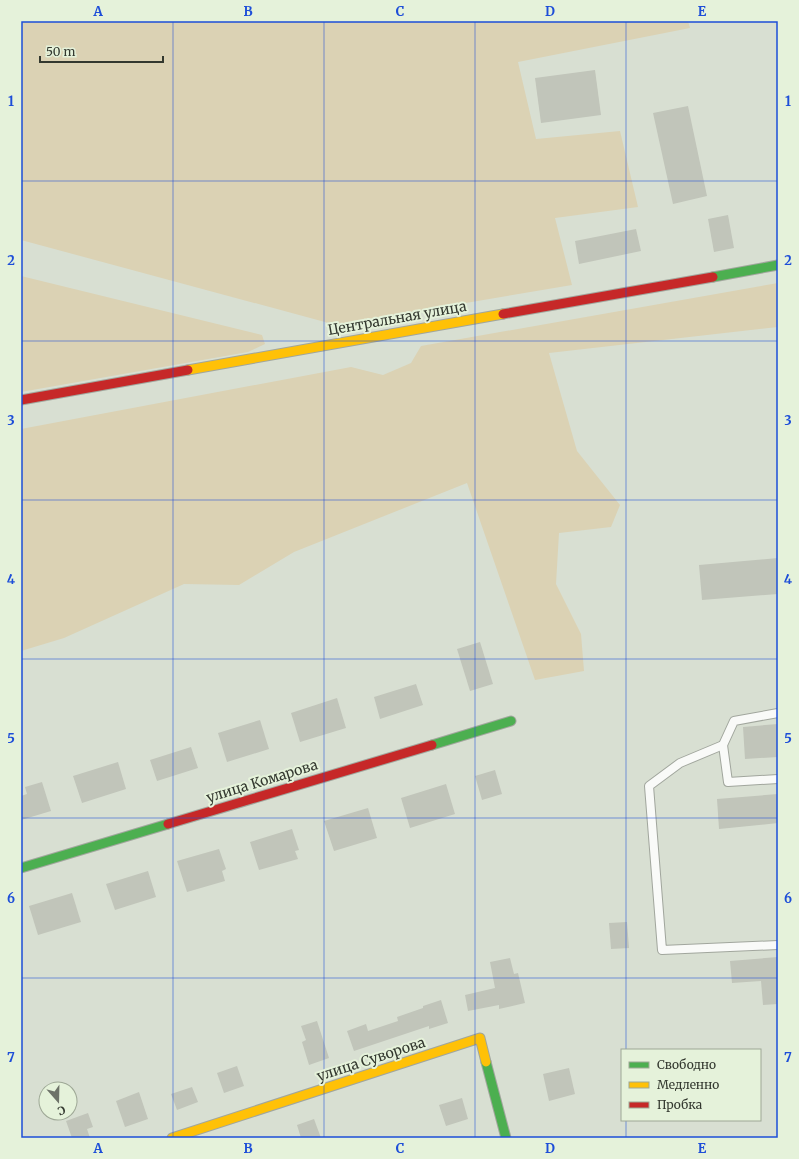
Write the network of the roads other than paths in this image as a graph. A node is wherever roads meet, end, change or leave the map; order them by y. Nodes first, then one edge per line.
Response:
1 (778, 265) edge
2 (21, 400) edge
3 (778, 712) edge
4 (511, 721) dead end
5 (723, 745) junction
6 (778, 779) edge
7 (21, 868) edge
8 (778, 945) edge
9 (172, 1138) edge
10 (506, 1138) edge

1 - 2 street, Центральная улица
3 - 5 lane
4 - 7 street, улица Комарова
5 - 6 lane
5 - 8 lane
9 - 10 street, улица Суворова

